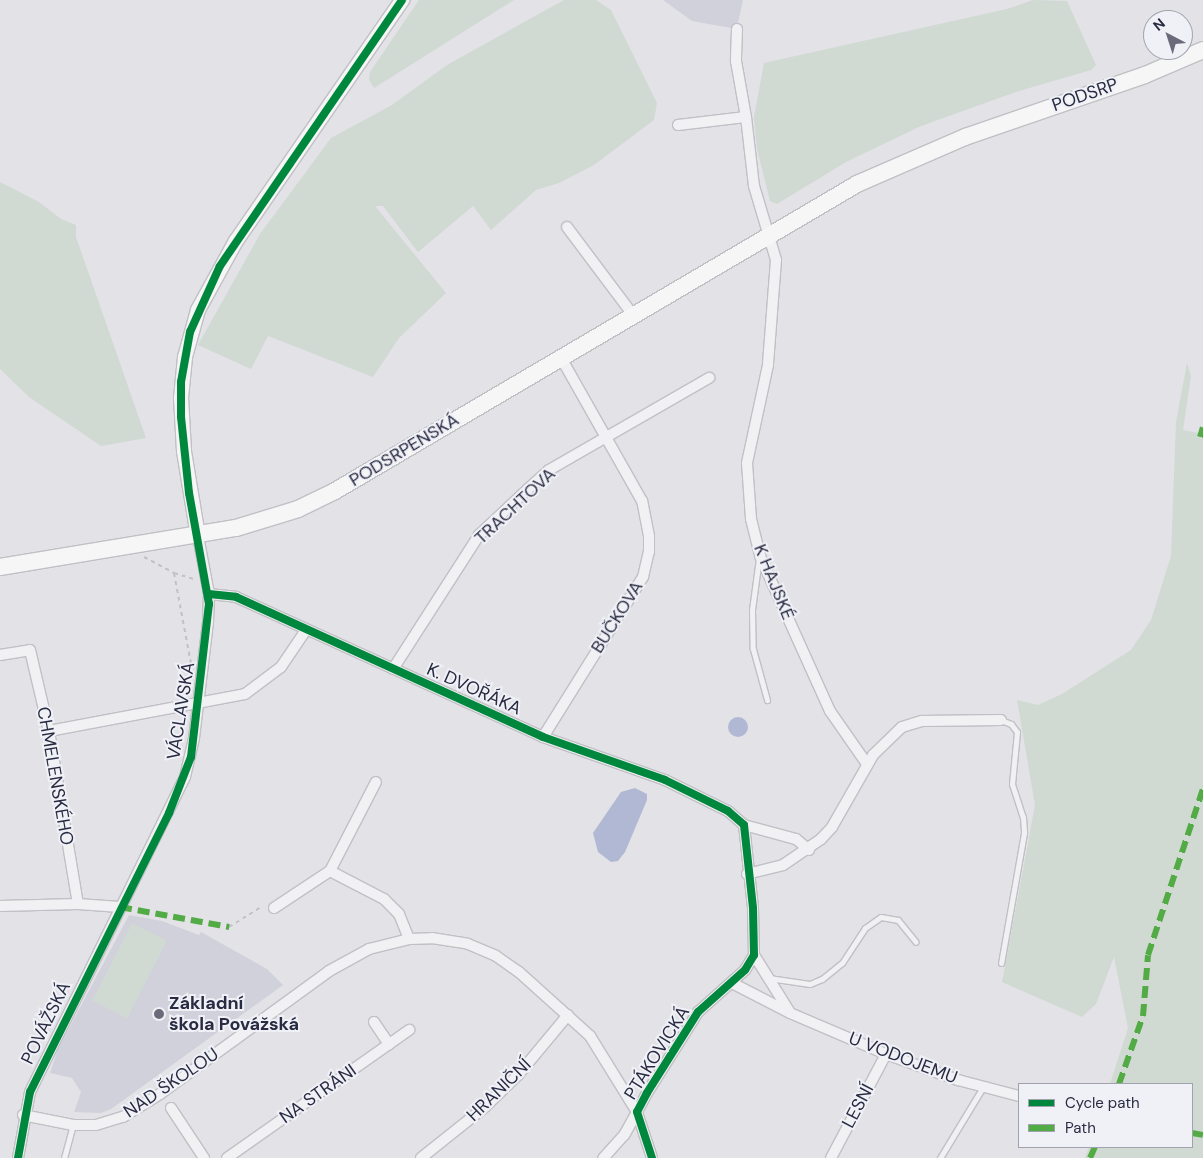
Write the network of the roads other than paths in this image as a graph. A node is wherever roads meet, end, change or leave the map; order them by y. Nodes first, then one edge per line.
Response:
1 (402, 0) edge
2 (737, 29) dead end
3 (1203, 50) edge
4 (746, 117) junction
5 (678, 125) dead end
6 (567, 227) dead end
7 (770, 233) junction
8 (633, 315) junction
9 (561, 358) junction
10 (709, 378) dead end
11 (607, 436) junction
12 (198, 536) junction
13 (760, 556) junction
14 (0, 567) edge
15 (209, 594) junction
16 (306, 630) junction
17 (0, 655) edge
18 (393, 669) junction
19 (767, 700) dead end
20 (199, 705) junction
21 (1000, 720) joint
22 (49, 731) junction
23 (543, 737) junction
24 (867, 764) junction
25 (376, 782) dead end
26 (744, 825) junction
27 (809, 850) junction
28 (330, 871) junction
29 (747, 874) junction
30 (78, 904) junction
31 (0, 906) edge
32 (120, 906) junction
33 (274, 908) road end
34 (409, 939) junction
35 (916, 942) dead end
36 (754, 954) junction
37 (1001, 964) dead end
38 (768, 978) junction
39 (732, 983) junction
40 (790, 1013) junction
41 (568, 1015) junction
42 (374, 1022) dead end
43 (409, 1030) dead end
44 (389, 1044) junction
45 (886, 1054) junction
46 (983, 1087) junction
47 (1018, 1096) edge
48 (171, 1108) dead end
49 (637, 1112) junction
50 (23, 1116) junction
51 (73, 1125) junction
52 (18, 1158) edge
53 (64, 1158) edge
54 (204, 1158) edge
55 (227, 1158) edge
56 (421, 1158) edge
57 (603, 1158) edge
58 (652, 1158) edge
59 (831, 1158) edge
60 (940, 1158) edge

1 - 12 street
2 - 4 street, K HAJSKÉ
3 - 7 main road, PODSRP
4 - 5 street
4 - 7 street, K HAJSKÉ
6 - 8 street
7 - 8 main road, PODSRPENSKÁ
7 - 13 street, K HAJSKÉ
8 - 9 main road, PODSRPENSKÁ
9 - 11 street, BUČKOVA
9 - 12 main road, PODSRPENSKÁ
10 - 11 street, TRACHTOVA
11 - 18 street, TRACHTOVA
11 - 23 street, BUČKOVA
12 - 14 main road, PODSRPENSKÁ
12 - 15 street, VÁCLAVSKÁ
13 - 19 lane
13 - 24 street, K HAJSKÉ
15 - 16 street, K. DVOŘÁKA
15 - 20 street, VÁCLAVSKÁ
16 - 18 street, K. DVOŘÁKA
16 - 20 street, VÁCLAVSKÁ
17 - 22 street, CHMELENSKÉHO
18 - 23 street, K. DVOŘÁKA
20 - 22 street, VÁCLAVSKÁ
20 - 32 street, VÁCLAVSKÁ
21 - 24 street
21 - 37 lane
22 - 30 street, CHMELENSKÉHO
23 - 26 street, K. DVOŘÁKA
24 - 27 street
25 - 28 street
26 - 27 street
26 - 29 street
27 - 29 street
28 - 33 street
28 - 34 street
29 - 36 street
30 - 31 street
30 - 32 street
32 - 50 street, POVÁŽSKÁ
34 - 41 street, NAD ŠKOLOU
34 - 51 street, NAD ŠKOLOU
35 - 38 lane
36 - 38 street
36 - 39 street, PTÁKOVICKÁ
38 - 40 street
39 - 40 street, U VODOJEMU
39 - 49 street, PTÁKOVICKÁ
40 - 45 street, U VODOJEMU
41 - 49 street, NAD ŠKOLOU
41 - 56 street, HRANIČNÍ
42 - 44 street
43 - 44 street, NA STRÁNI
44 - 55 street, NA STRÁNI
45 - 46 street, U VODOJEMU
45 - 59 street, LESNÍ
46 - 47 street, U VODOJEMU
46 - 60 lane
48 - 54 street
49 - 57 street
49 - 58 street, PTÁKOVICKÁ
50 - 51 street, NAD ŠKOLOU
50 - 52 street, POVÁŽSKÁ
51 - 53 lane

